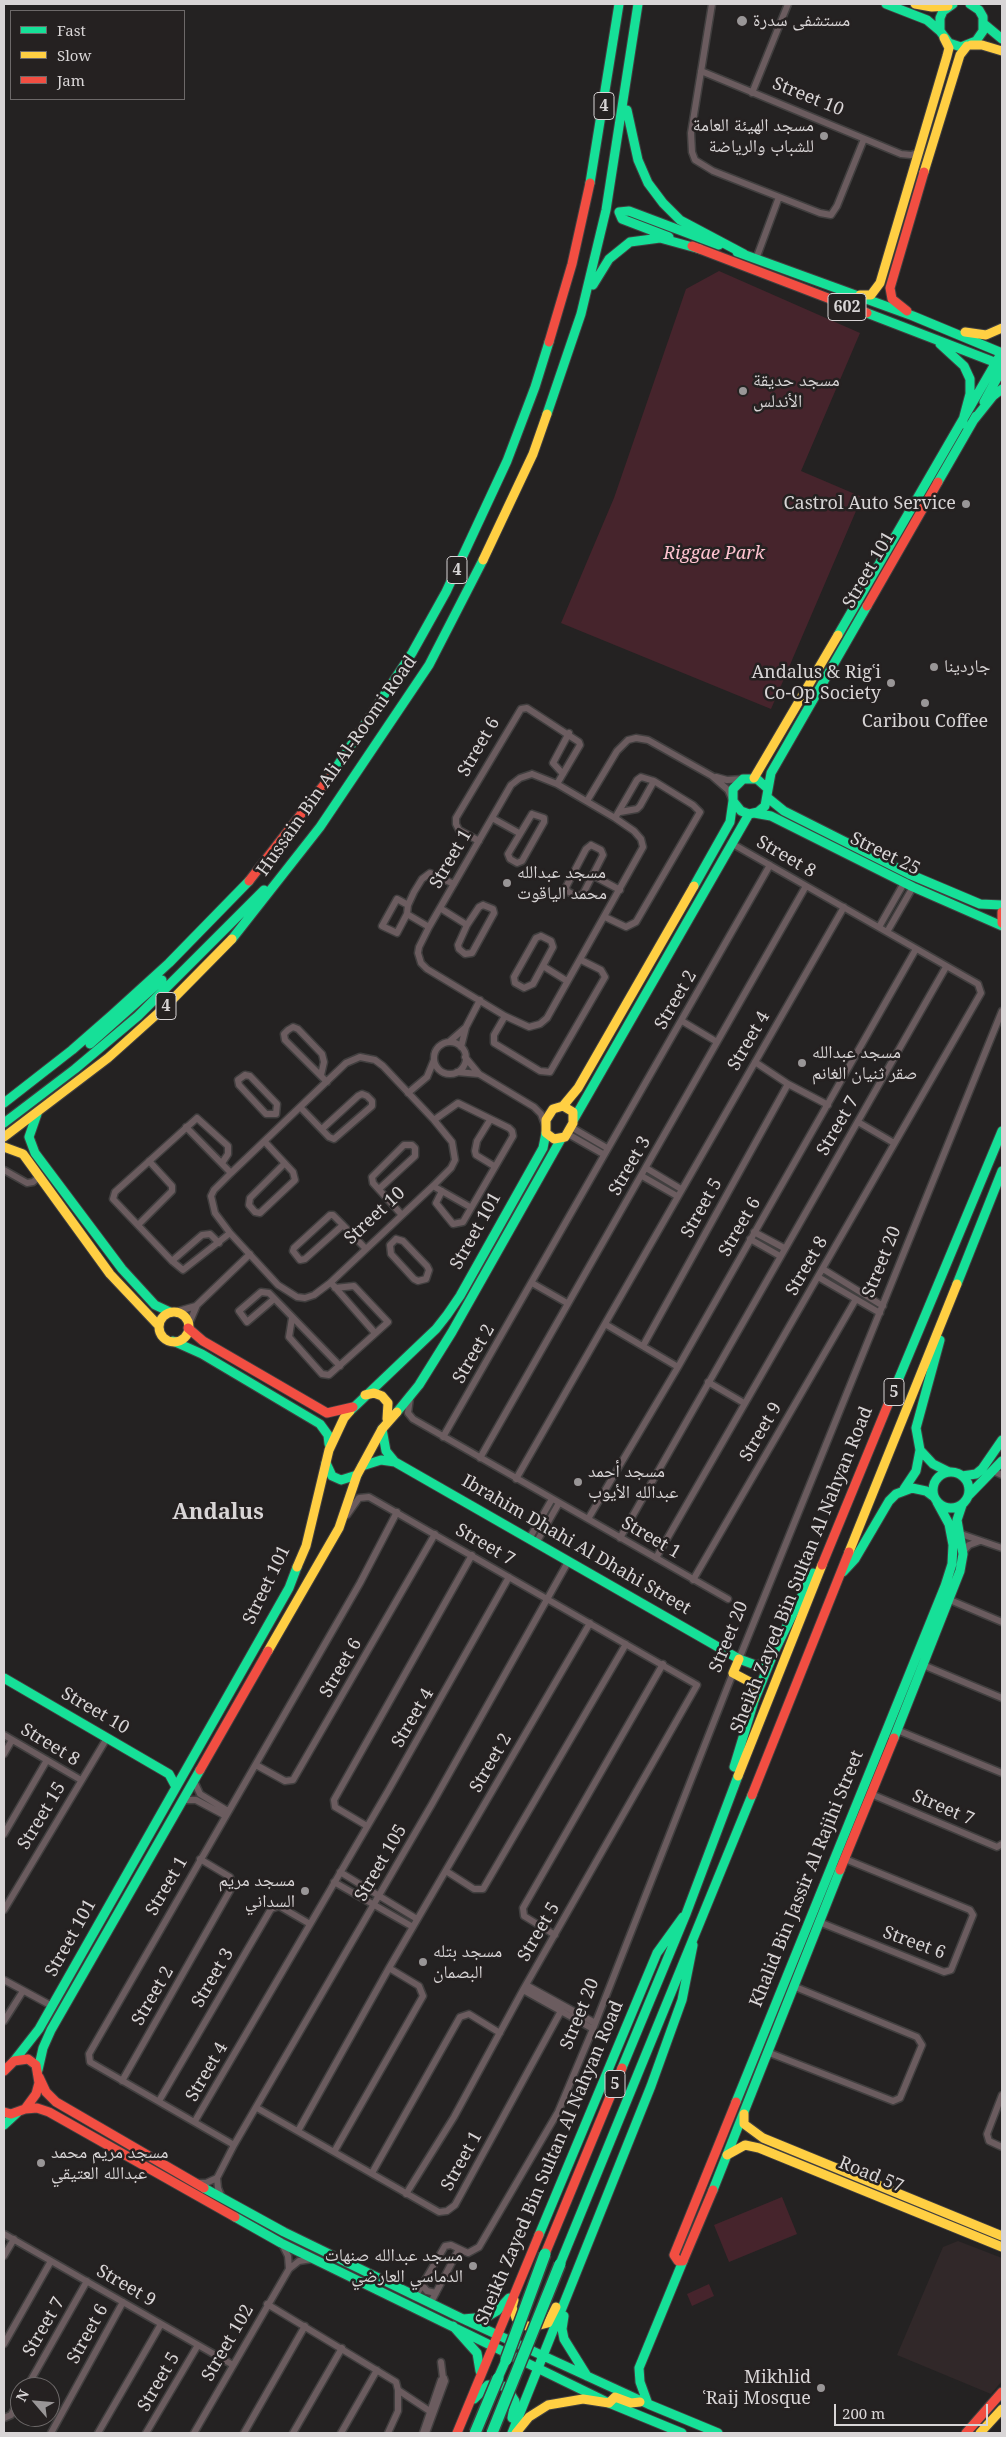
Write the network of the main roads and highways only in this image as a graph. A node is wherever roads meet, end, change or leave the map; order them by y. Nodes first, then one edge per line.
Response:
1 (619, 4) edge
2 (638, 4) edge
3 (886, 4) edge
4 (915, 4) edge
5 (950, 5) edge
6 (976, 6) edge
7 (984, 24) junction
8 (942, 35) junction
9 (1002, 39) edge
10 (969, 45) junction
11 (1002, 50) edge
12 (625, 88) junction
13 (700, 249) junction
14 (744, 254) junction
15 (845, 293) junction
16 (581, 314) junction
17 (913, 316) junction
18 (939, 327) junction
19 (1002, 328) edge
20 (934, 338) junction
21 (1001, 359) edge
22 (1002, 389) edge
23 (974, 422) junction
24 (962, 424) junction
25 (748, 778) junction
26 (767, 793) junction
27 (732, 800) junction
28 (751, 814) junction
29 (304, 849) junction
30 (242, 889) junction
31 (1002, 905) edge
32 (1002, 912) edge
33 (1002, 925) edge
34 (651, 971) junction
35 (638, 994) junction
36 (4, 1103) edge
37 (558, 1108) junction
38 (4, 1110) edge
39 (38, 1112) junction
40 (4, 1123) edge
41 (546, 1129) junction
42 (569, 1130) junction
43 (1002, 1131) edge
44 (4, 1137) edge
45 (4, 1147) edge
46 (1002, 1171) edge
47 (44, 1174) junction
48 (489, 1243) junction
49 (499, 1250) junction
50 (478, 1275) junction
51 (954, 1292) junction
52 (172, 1312) junction
53 (159, 1326) junction
54 (188, 1327) junction
55 (173, 1341) junction
56 (365, 1395) junction
57 (353, 1407) junction
58 (384, 1425) junction
59 (1002, 1440) edge
60 (329, 1450) junction
61 (920, 1450) junction
62 (1002, 1461) edge
63 (326, 1462) junction
64 (395, 1462) junction
65 (360, 1470) junction
66 (949, 1472) junction
67 (998, 1473) edge
68 (962, 1476) junction
69 (904, 1489) junction
70 (935, 1500) junction
71 (965, 1501) junction
72 (839, 1523) junction
73 (836, 1582) junction
74 (280, 1605) junction
75 (290, 1614) junction
76 (264, 1633) junction
77 (276, 1640) junction
78 (774, 1652) junction
79 (739, 1659) junction
80 (4, 1678) edge
81 (754, 1701) junction
82 (184, 1773) junction
83 (169, 1774) junction
84 (176, 1787) junction
85 (728, 1801) junction
86 (857, 1816) junction
87 (851, 1831) junction
88 (686, 1914) junction
89 (693, 1942) junction
90 (94, 1943) junction
91 (14, 2061) junction
92 (4, 2071) edge
93 (39, 2074) junction
94 (744, 2110) junction
95 (21, 2111) junction
96 (4, 2112) edge
97 (4, 2125) edge
98 (761, 2143) junction
99 (727, 2156) junction
100 (147, 2168) junction
101 (177, 2173) junction
102 (557, 2189) junction
103 (603, 2203) junction
104 (1002, 2236) edge
105 (1002, 2247) edge
106 (683, 2261) junction
107 (364, 2278) junction
108 (515, 2291) junction
109 (566, 2302) junction
110 (463, 2319) junction
111 (453, 2326) junction
112 (495, 2340) junction
113 (543, 2356) junction
114 (538, 2368) junction
115 (480, 2375) junction
116 (587, 2376) junction
117 (1002, 2392) edge
118 (609, 2403) junction
119 (644, 2403) junction
120 (1002, 2409) edge
121 (458, 2433) edge
122 (476, 2433) edge
123 (492, 2433) edge
124 (507, 2433) edge
125 (512, 2433) edge
126 (516, 2433) edge
127 (682, 2433) edge
128 (718, 2433) edge
129 (966, 2433) edge
130 (980, 2433) edge

1 - 30 main road, Hussain Bin Ali Al-Roomi Road / 4
2 - 12 main road, Hussain Bin Ali Al-Roomi Road / 4
3 - 8 main road
4 - 5 main road
5 - 8 main road
6 - 7 main road
7 - 9 main road
7 - 10 main road
8 - 10 main road
8 - 15 main road
10 - 11 main road
10 - 17 main road
12 - 14 main road
12 - 16 main road, Hussain Bin Ali Al-Roomi Road / 4
13 - 14 main road, 602
13 - 16 main road
13 - 20 main road, 602
14 - 15 main road, 602
15 - 17 main road, 602
16 - 29 main road, Hussain Bin Ali Al-Roomi Road / 4
17 - 18 main road, 602
18 - 19 main road
18 - 21 main road, 602
20 - 21 main road, 602
20 - 24 main road
21 - 23 main road, Street 101
21 - 24 main road, Street 101
22 - 23 main road
23 - 26 main road, Street 101
24 - 25 main road, Street 101
25 - 26 main road
25 - 27 main road
26 - 28 main road
26 - 31 main road, Street 25
27 - 28 main road
27 - 34 main road, Street 101
28 - 33 main road, Street 25
28 - 34 main road, Street 101
29 - 39 main road, Hussain Bin Ali Al-Roomi Road / 4
29 - 40 main road
30 - 36 main road, Hussain Bin Ali Al-Roomi Road / 4
30 - 38 main road
32 - 33 main road
34 - 35 main road, Street 101
35 - 37 main road, Street 101
35 - 42 main road, Street 101
37 - 41 main road, Street 101
37 - 42 main road
39 - 44 main road, Hussain Bin Ali Al-Roomi Road / 4
39 - 47 main road
41 - 42 main road
41 - 48 main road, Street 101
42 - 49 main road, Street 101
43 - 72 main road, Sheikh Zayed Bin Sultan Al Nahyan Road / 5
45 - 47 main road
46 - 51 main road, Sheikh Zayed Bin Sultan Al Nahyan Road / 5
47 - 52 main road
47 - 53 main road
48 - 49 main road
48 - 50 main road, Street 101
49 - 50 main road, Street 101
50 - 56 main road, Street 101
50 - 58 main road, Street 101
51 - 61 main road
51 - 73 main road, Sheikh Zayed Bin Sultan Al Nahyan Road / 5
52 - 53 main road
52 - 54 main road
53 - 55 main road
54 - 55 main road
54 - 57 main road
55 - 60 main road
56 - 57 main road, Street 101
56 - 58 main road
57 - 60 main road, Street 101
58 - 64 main road
58 - 65 main road, Street 101
59 - 68 main road
60 - 63 main road, Street 101
61 - 66 main road
61 - 69 main road
62 - 67 main road
63 - 65 main road
63 - 74 main road, Street 101
64 - 65 main road
64 - 79 main road, Ibrahim Dhahi Al Dhahi Street
65 - 75 main road, Street 101
66 - 68 main road
66 - 70 main road
67 - 71 main road
68 - 71 main road
69 - 70 main road
69 - 73 main road
70 - 71 main road
70 - 86 main road, Khalid Bin Jassir Al Rajihi Street
71 - 86 main road, Khalid Bin Jassir Al Rajihi Street
72 - 78 main road
72 - 85 main road, Sheikh Zayed Bin Sultan Al Nahyan Road / 5
73 - 89 main road, Sheikh Zayed Bin Sultan Al Nahyan Road / 5
74 - 75 main road
74 - 76 main road, Street 101
75 - 77 main road, Street 101
76 - 77 main road
76 - 82 main road, Street 101
77 - 90 main road, Street 101
78 - 79 main road, Ibrahim Dhahi Al Dhahi Street
78 - 81 main road
79 - 81 main road, Street 20
80 - 83 main road, Street 10
81 - 85 main road
82 - 83 main road
82 - 84 main road, Street 101
83 - 84 main road
84 - 90 main road, Street 101
85 - 88 main road, Sheikh Zayed Bin Sultan Al Nahyan Road / 5
86 - 87 main road, Khalid Bin Jassir Al Rajihi Street
87 - 94 main road, Khalid Bin Jassir Al Rajihi Street
87 - 106 main road, Khalid Bin Jassir Al Rajihi Street
88 - 102 main road, Sheikh Zayed Bin Sultan Al Nahyan Road
88 - 122 main road, Sheikh Zayed Bin Sultan Al Nahyan Road / 5, bridge
89 - 103 main road, Sheikh Zayed Bin Sultan Al Nahyan Road
89 - 123 main road, Sheikh Zayed Bin Sultan Al Nahyan Road / 5, bridge
90 - 91 main road, Street 101
90 - 93 main road, Street 101
91 - 92 main road, Street 101
91 - 93 main road
93 - 95 main road, Street 101
93 - 101 main road
94 - 98 main road, Road 57
94 - 99 main road, Khalid Bin Jassir Al Rajihi Street
95 - 96 main road
95 - 97 main road
95 - 100 main road
98 - 99 main road, Road 57
98 - 104 main road, Road 57
98 - 105 main road, Road 57
99 - 106 main road, Khalid Bin Jassir Al Rajihi Street
100 - 101 main road
100 - 107 main road
101 - 107 main road
102 - 103 main road
102 - 108 main road, Sheikh Zayed Bin Sultan Al Nahyan Road
103 - 109 main road, Sheikh Zayed Bin Sultan Al Nahyan Road
106 - 119 main road, Khalid Bin Jassir Al Rajihi Street
107 - 110 main road
107 - 111 main road
108 - 110 main road
108 - 112 main road, Sheikh Zayed Bin Sultan Al Nahyan Road
109 - 113 main road, Sheikh Zayed Bin Sultan Al Nahyan Road
109 - 116 main road
110 - 112 main road
111 - 112 main road
111 - 115 main road
112 - 113 main road
112 - 114 main road
112 - 115 main road, Sheikh Zayed Bin Sultan Al Nahyan Road
113 - 114 main road, Sheikh Zayed Bin Sultan Al Nahyan Road
113 - 116 main road
114 - 118 main road
114 - 125 main road, Sheikh Zayed Bin Sultan Al Nahyan Road
115 - 121 main road, Sheikh Zayed Bin Sultan Al Nahyan Road
116 - 119 main road
117 - 129 main road
118 - 119 main road
118 - 126 main road
118 - 127 main road
119 - 128 main road
120 - 130 main road
121 - 124 main road

